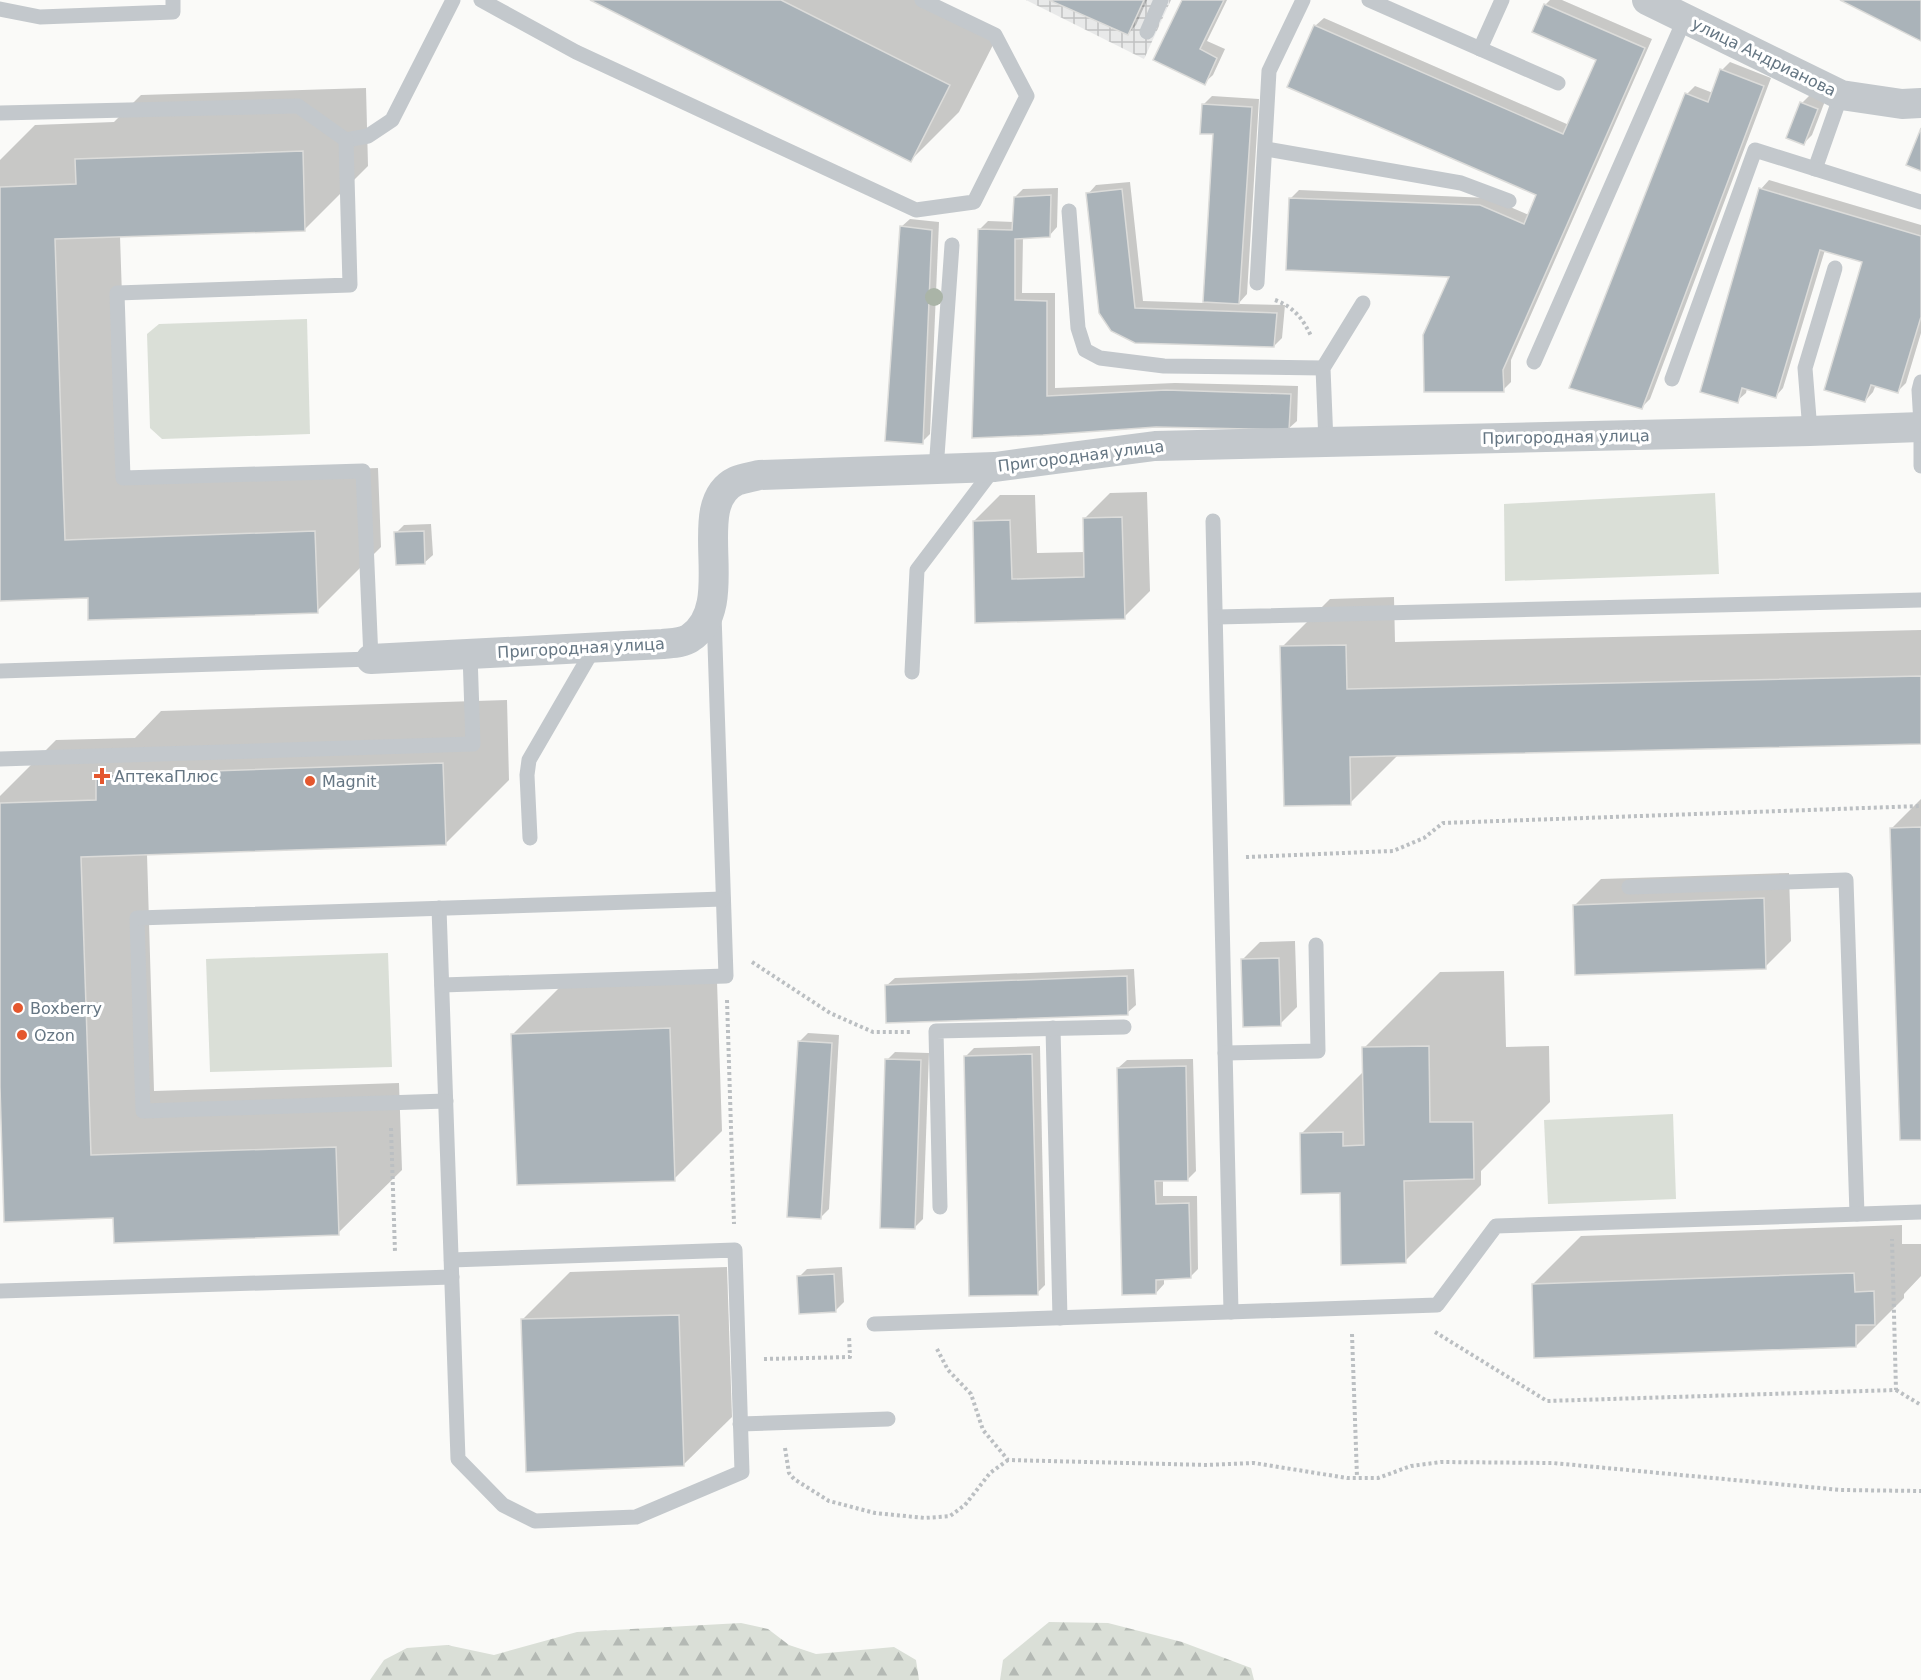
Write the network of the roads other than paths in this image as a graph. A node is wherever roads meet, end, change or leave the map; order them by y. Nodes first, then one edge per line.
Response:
1 (173, 0) edge
2 (453, 0) edge
3 (480, 0) edge
4 (922, 0) edge
5 (1161, 0) edge
6 (1303, 0) edge
7 (1369, 0) edge
8 (1502, 0) edge
9 (1647, 0) edge
10 (0, 9) edge
11 (1685, 18) junction
12 (1146, 32) dead end
13 (1480, 49) junction
14 (1558, 83) dead end
15 (1841, 95) junction
16 (1921, 103) edge
17 (0, 113) edge
18 (346, 140) junction
19 (1266, 149) junction
20 (1815, 169) junction
21 (1509, 201) dead end
22 (1921, 202) edge
23 (1069, 211) dead end
24 (952, 245) dead end
25 (1835, 268) dead end
26 (1257, 283) road end
27 (1363, 303) dead end
28 (1534, 362) dead end
29 (1323, 368) junction
30 (1672, 379) dead end
31 (1921, 382) edge
32 (1921, 427) edge
33 (1810, 431) junction
34 (1326, 442) junction
35 (1921, 466) edge
36 (995, 467) junction
37 (936, 470) junction
38 (1213, 521) dead end
39 (1921, 600) edge
40 (713, 602) junction
41 (1216, 616) junction
42 (594, 648) junction
43 (470, 654) junction
44 (371, 659) junction
45 (0, 671) edge
46 (912, 672) dead end
47 (0, 759) edge
48 (530, 838) dead end
49 (1629, 887) dead end
50 (723, 899) junction
51 (439, 908) junction
52 (1316, 945) dead end
53 (442, 985) junction
54 (1124, 1027) dead end
55 (1053, 1028) junction
56 (1225, 1053) junction
57 (446, 1101) junction
58 (940, 1207) dead end
59 (1921, 1212) edge
60 (1857, 1214) junction
61 (451, 1260) junction
62 (452, 1277) junction
63 (0, 1292) edge
64 (1231, 1312) junction
65 (1060, 1318) junction
66 (874, 1324) road end
67 (888, 1419) dead end
68 (740, 1424) junction

1 - 10 lane
2 - 18 lane
3 - 4 lane
5 - 12 lane
6 - 19 lane
7 - 13 lane
8 - 13 lane
9 - 11 street, улица Андрианова
11 - 15 street, улица Андрианова
11 - 28 lane
13 - 14 lane
15 - 16 street, улица Андрианова
15 - 20 lane
17 - 18 lane
18 - 44 lane
19 - 21 lane
19 - 26 lane
20 - 22 lane
20 - 30 lane
23 - 29 lane
24 - 37 lane
25 - 33 lane
27 - 29 lane
29 - 34 lane
31 - 32 lane
32 - 33 street, Пригородная улица
32 - 35 lane
33 - 34 street, Пригородная улица
34 - 36 street, Пригородная улица
36 - 37 street, Пригородная улица
36 - 46 lane
37 - 40 street, Пригородная улица
38 - 41 lane
39 - 41 lane
40 - 42 street, Пригородная улица
40 - 50 lane
41 - 56 lane
42 - 43 street, Пригородная улица
42 - 48 lane
43 - 44 street, Пригородная улица
43 - 47 lane
44 - 45 lane
49 - 60 lane
50 - 51 lane
50 - 53 lane
51 - 53 lane
51 - 57 lane
52 - 56 lane
53 - 57 lane
54 - 55 lane
55 - 58 lane
55 - 65 lane
56 - 64 lane
57 - 61 lane
59 - 60 lane
60 - 64 lane
61 - 62 lane
61 - 68 lane
62 - 63 lane
62 - 68 lane
64 - 65 lane
65 - 66 lane
67 - 68 lane

